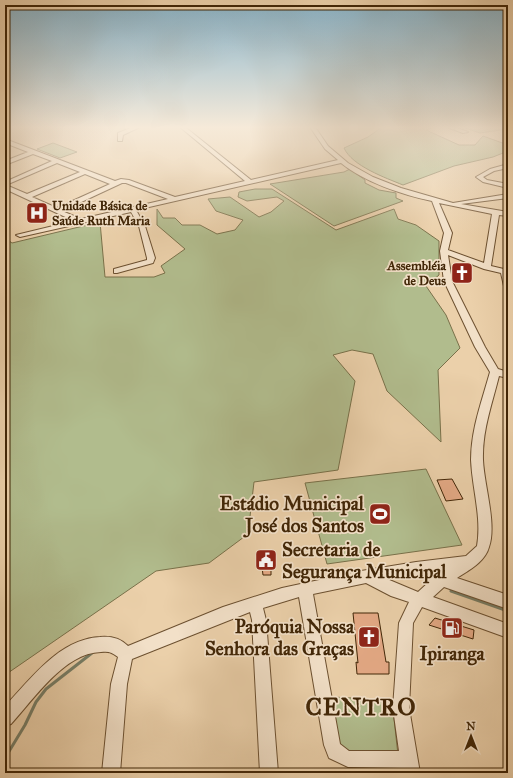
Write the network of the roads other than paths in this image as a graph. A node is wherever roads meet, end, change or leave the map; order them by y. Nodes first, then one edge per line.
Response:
1 (54, 163) edge
2 (61, 163) edge
3 (227, 163) edge
4 (332, 163) edge
5 (346, 163) edge
6 (508, 166) edge
7 (84, 172) junction
8 (250, 182) junction
9 (114, 183) junction
10 (5, 184) edge
11 (508, 186) edge
12 (5, 187) edge
13 (508, 196) edge
14 (26, 197) junction
15 (174, 199) junction
16 (435, 202) junction
17 (446, 204) junction
18 (133, 210) junction
19 (56, 211) junction
20 (496, 212) junction
21 (508, 214) edge
22 (80, 221) junction
23 (20, 235) dead end
24 (444, 251) junction
25 (487, 267) junction
26 (117, 271) dead end
27 (507, 272) edge
28 (508, 286) edge
29 (495, 372) junction
30 (508, 375) edge
31 (470, 561) junction
32 (416, 568) junction
33 (368, 577) junction
34 (442, 580) junction
35 (305, 589) junction
36 (421, 599) junction
37 (508, 602) edge
38 (255, 603) junction
39 (508, 631) edge
40 (126, 654) junction
41 (5, 718) edge
42 (410, 766) edge
43 (111, 773) edge
44 (270, 773) edge

1 - 10 street
2 - 7 street
3 - 8 street
4 - 8 street
5 - 16 street
6 - 11 street
7 - 9 street
7 - 14 street
8 - 15 street
9 - 15 street
9 - 19 street
12 - 14 street
13 - 17 street
14 - 19 street
15 - 18 street
16 - 17 street
16 - 24 street
17 - 20 street
18 - 22 street
18 - 26 street
19 - 22 street
20 - 21 street
20 - 25 street
22 - 23 street
24 - 25 street
24 - 29 street
25 - 27 street
27 - 28 street
29 - 30 street
29 - 31 street
31 - 32 street
31 - 34 street
32 - 33 street
32 - 34 street
33 - 35 street
33 - 36 street
34 - 36 street
34 - 37 street
35 - 38 street
35 - 42 street
36 - 39 street
36 - 42 street
38 - 40 street
38 - 44 street
40 - 41 street
40 - 43 street

